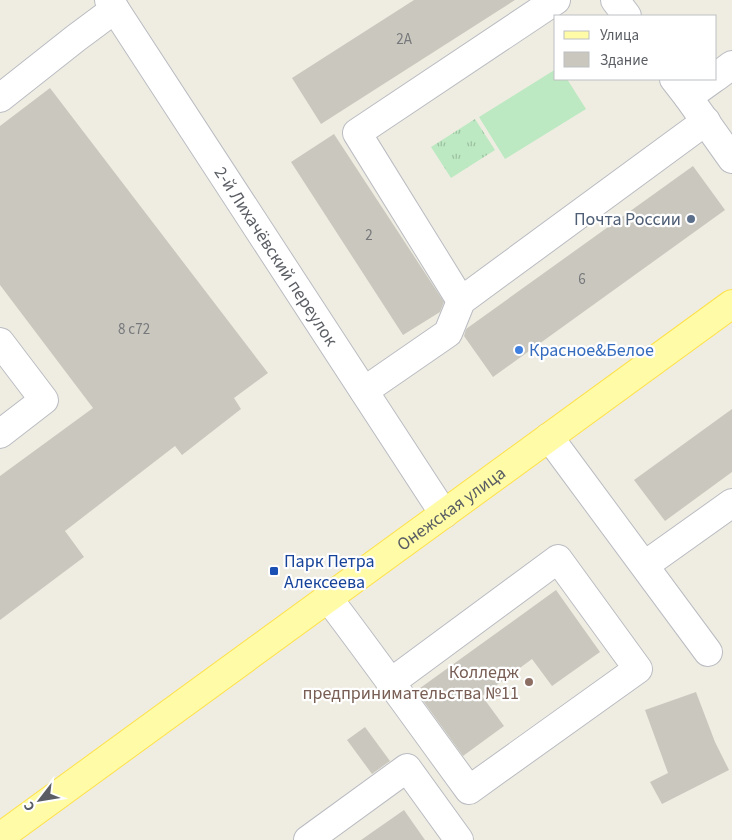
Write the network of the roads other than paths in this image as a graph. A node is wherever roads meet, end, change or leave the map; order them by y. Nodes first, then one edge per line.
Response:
1 (556, 0) edge
2 (615, 0) edge
3 (112, 5) edge
4 (626, 15) edge
5 (732, 65) edge
6 (717, 76) edge
7 (707, 80) edge
8 (681, 88) edge
9 (0, 98) edge
10 (706, 121) junction
11 (732, 159) edge
12 (461, 301) junction
13 (732, 304) edge
14 (0, 342) edge
15 (364, 391) junction
16 (0, 434) edge
17 (549, 437) junction
18 (732, 503) edge
19 (444, 514) junction
20 (644, 566) junction
21 (328, 598) junction
22 (708, 652) dead end
23 (390, 683) junction
24 (0, 838) edge
25 (308, 840) edge
26 (459, 840) edge

1 - 12 street
2 - 4 street
3 - 9 street
3 - 15 street, 2-й Лихачёвский переулок
5 - 6 street
7 - 8 street
8 - 10 street
10 - 11 street
10 - 12 street
12 - 15 street
13 - 17 main road, Онежская улица
14 - 16 street
15 - 19 street, 2-й Лихачёвский переулок
17 - 19 main road, Онежская улица
17 - 20 street
18 - 20 street
19 - 21 main road, Онежская улица
20 - 22 street
21 - 23 street
21 - 24 main road, Онежская улица
23 - 23 street
25 - 26 street

